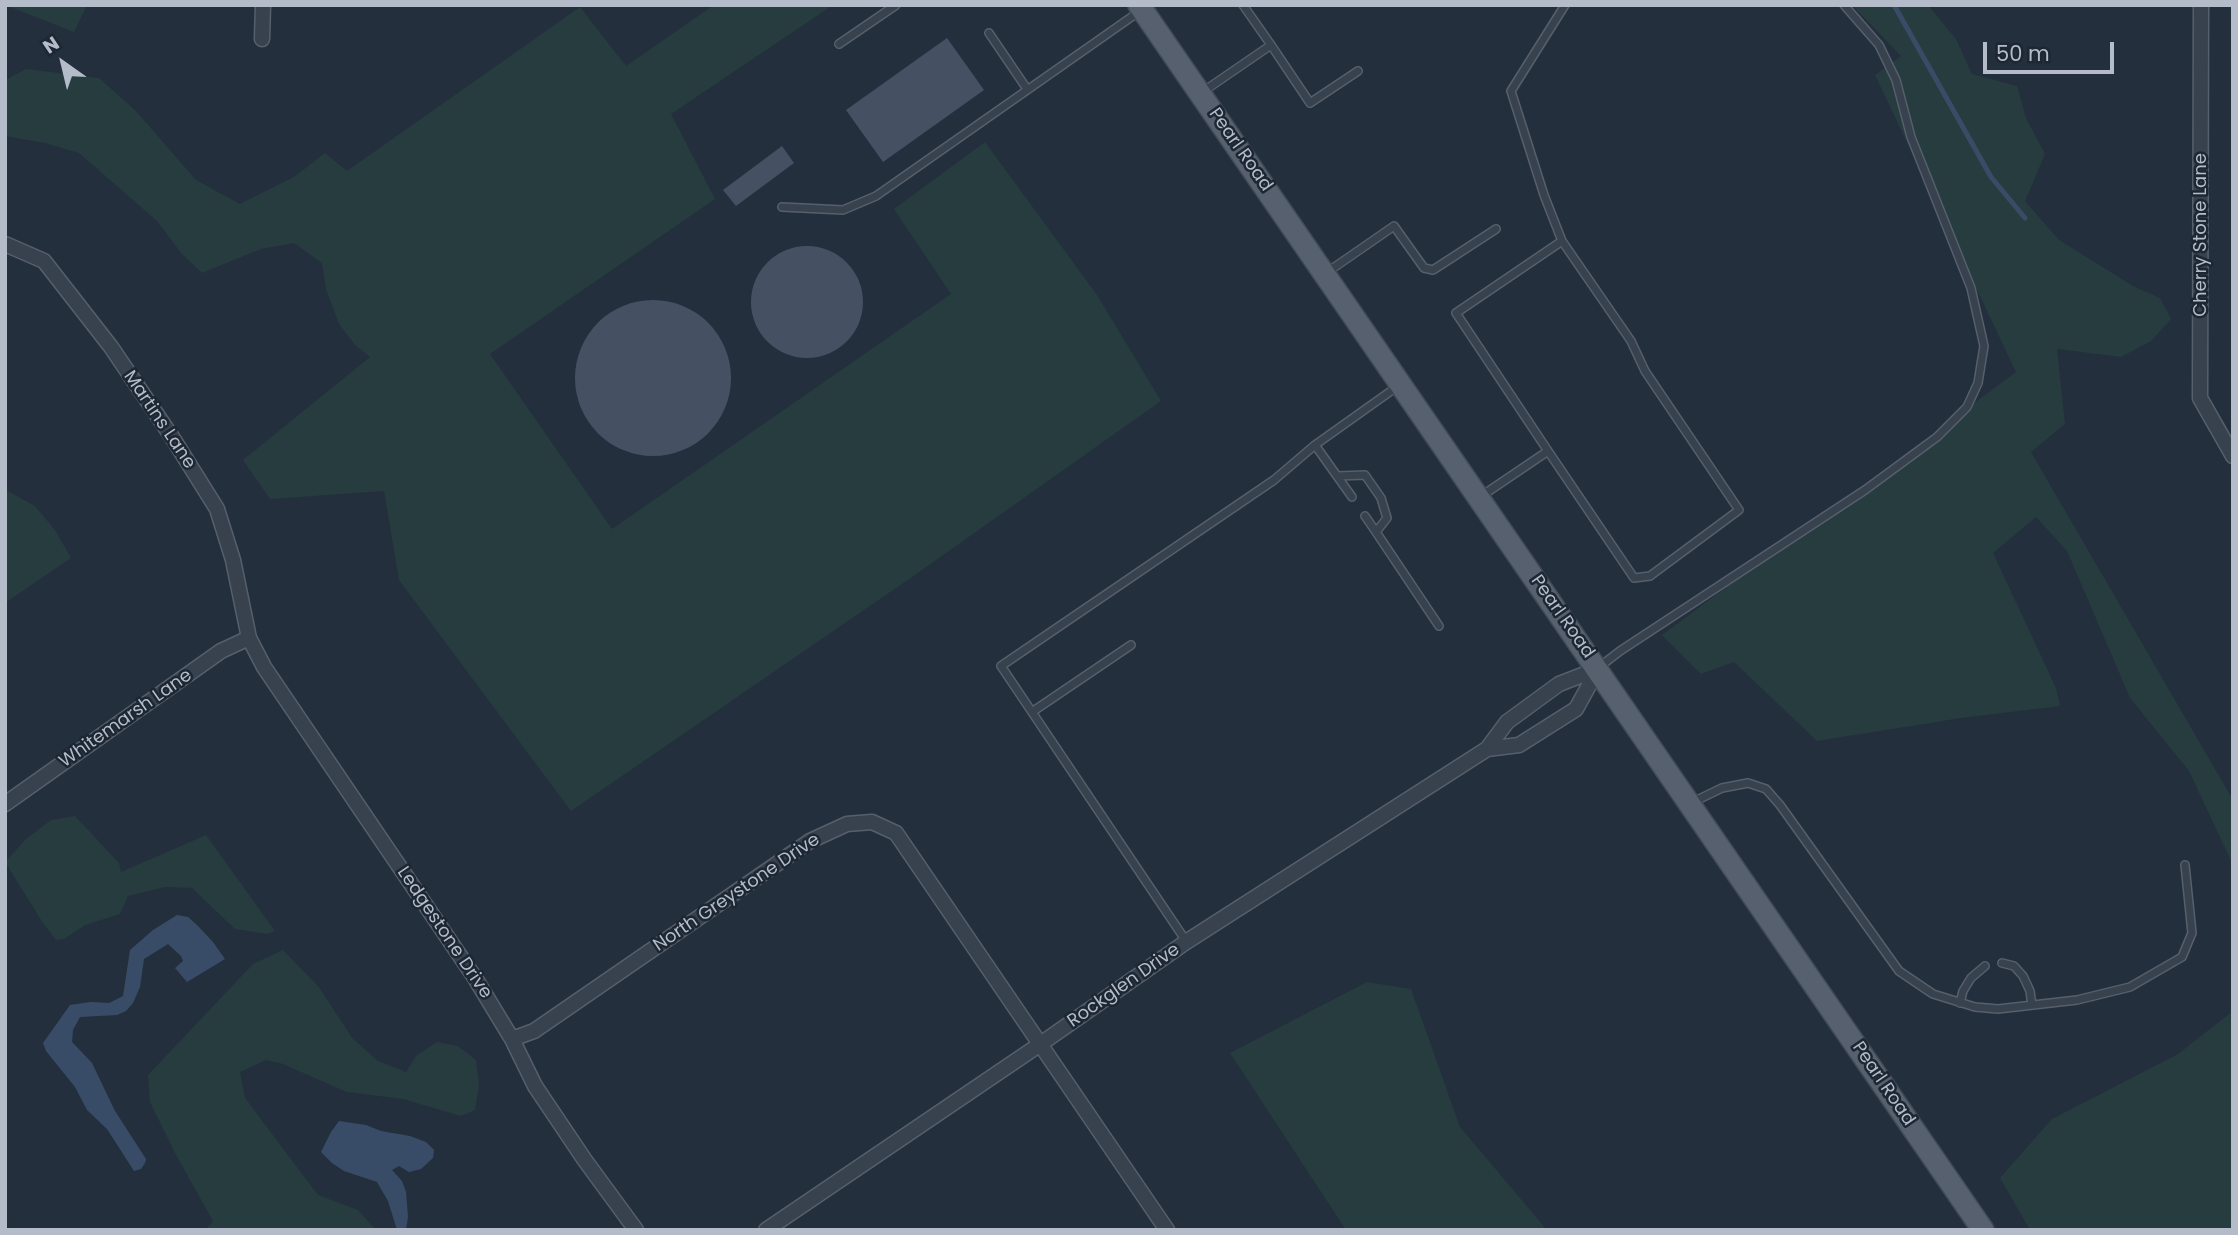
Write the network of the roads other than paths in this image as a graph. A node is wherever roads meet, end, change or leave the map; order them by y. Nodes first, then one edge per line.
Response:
1 (263, 5) edge
2 (896, 5) edge
3 (1243, 5) edge
4 (1565, 5) edge
5 (1844, 5) edge
6 (2201, 5) edge
7 (1141, 7) edge
8 (989, 33) dead end
9 (262, 39) dead end
10 (839, 44) dead end
11 (1271, 45) junction
12 (1358, 71) dead end
13 (1027, 89) junction
14 (1200, 93) junction
15 (782, 207) dead end
16 (1496, 229) dead end
17 (1562, 241) junction
18 (5, 244) edge
19 (1325, 274) junction
20 (1401, 384) junction
21 (1315, 444) junction
22 (1548, 451) junction
23 (2233, 456) edge
24 (1338, 476) junction
25 (1352, 497) dead end
26 (1480, 497) junction
27 (1365, 516) dead end
28 (1376, 532) junction
29 (1439, 626) dead end
30 (249, 638) junction
31 (1130, 645) dead end
32 (1598, 669) junction
33 (1032, 712) junction
34 (1487, 749) junction
35 (1690, 803) junction
36 (5, 804) edge
37 (2185, 865) dead end
38 (1186, 942) junction
39 (2002, 963) dead end
40 (1985, 966) dead end
41 (1960, 1003) junction
42 (2032, 1006) junction
43 (512, 1039) junction
44 (1042, 1043) junction
45 (636, 1230) edge
46 (766, 1230) edge
47 (1167, 1230) edge
48 (1983, 1230) edge

1 - 9 street
2 - 10 lane
3 - 11 lane
4 - 17 lane
5 - 32 lane
6 - 23 street, Cherry Stone Lane
7 - 13 lane
7 - 14 main road, Pearl Road
8 - 13 lane
11 - 12 lane
11 - 14 lane
13 - 15 lane
14 - 19 main road, Pearl Road
16 - 19 lane
17 - 22 lane
17 - 22 lane
18 - 30 street, Martins Lane
19 - 20 main road, Pearl Road
20 - 21 lane
20 - 26 main road, Pearl Road
21 - 24 lane
21 - 33 lane
22 - 26 lane
24 - 25 lane
24 - 28 lane
26 - 32 main road, Pearl Road
27 - 28 lane
28 - 29 lane
30 - 36 street, Whitemarsh Lane
30 - 43 street, Ledgestone Drive
31 - 33 lane
32 - 34 street, Rockglen Drive
32 - 34 street, Rockglen Drive
32 - 35 main road, Pearl Road
33 - 38 lane
34 - 38 street, Rockglen Drive
35 - 41 lane
35 - 48 main road, Pearl Road
37 - 42 lane
38 - 44 street, Rockglen Drive
39 - 42 lane
40 - 41 lane
41 - 42 lane
43 - 44 street, North Greystone Drive
43 - 45 street, Ledgestone Drive
44 - 46 street, Rockglen Drive
44 - 47 street, North Greystone Drive

